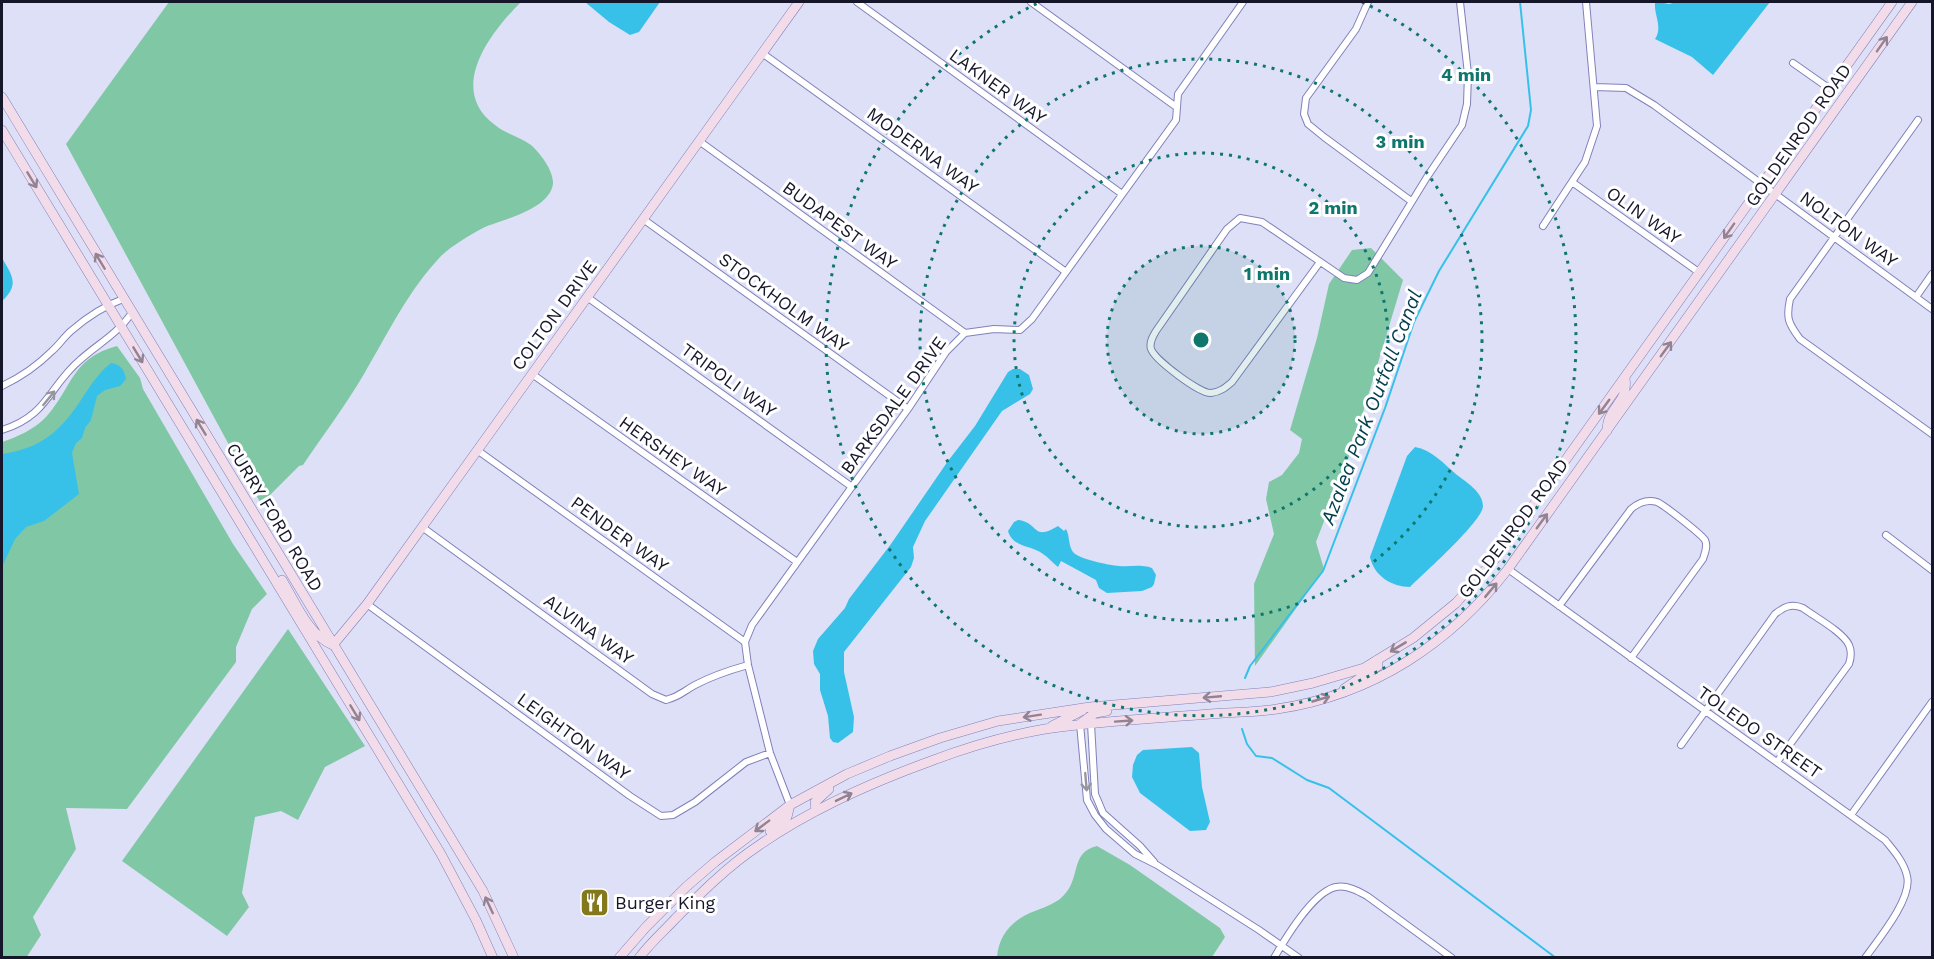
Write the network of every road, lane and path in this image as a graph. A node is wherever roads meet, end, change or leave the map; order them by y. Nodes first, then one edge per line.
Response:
1 (799, 2) edge
2 (857, 2) edge
3 (1031, 2) edge
4 (1243, 2) edge
5 (1368, 2) edge
6 (1460, 2) edge
7 (1586, 2) edge
8 (1892, 2) edge
9 (1912, 2) edge
10 (762, 53) junction
11 (1793, 63) dead end
12 (1594, 87) junction
13 (1830, 89) junction
14 (2, 98) edge
15 (1175, 106) junction
16 (1918, 120) dead end
17 (2, 130) edge
18 (699, 141) junction
19 (1572, 182) junction
20 (1763, 183) junction
21 (1122, 194) junction
22 (1776, 194) junction
23 (1412, 201) junction
24 (643, 219) junction
25 (1543, 226) dead end
26 (1833, 237) junction
27 (1320, 262) junction
28 (1066, 272) junction
29 (1700, 273) junction
30 (1932, 274) edge
31 (587, 297) junction
32 (1916, 297) junction
33 (123, 299) junction
34 (107, 305) junction
35 (1932, 309) edge
36 (132, 313) junction
37 (121, 328) junction
38 (964, 333) junction
39 (532, 374) junction
40 (1625, 378) junction
41 (2, 386) edge
42 (908, 409) junction
43 (2, 422) edge
44 (3, 429) edge
45 (1607, 431) junction
46 (1932, 434) edge
47 (477, 450) junction
48 (852, 487) junction
49 (221, 491) junction
50 (422, 527) junction
51 (1886, 535) dead end
52 (797, 562) junction
53 (1508, 569) junction
54 (1932, 570) edge
55 (367, 604) junction
56 (1559, 606) junction
57 (745, 642) junction
58 (333, 645) junction
59 (1631, 658) junction
60 (1377, 660) junction
61 (325, 663) junction
62 (748, 665) junction
63 (1340, 693) junction
64 (1932, 702) edge
65 (1126, 705) junction
66 (1090, 707) junction
67 (1704, 711) junction
68 (1080, 724) junction
69 (1091, 724) junction
70 (1045, 729) junction
71 (1681, 745) dead end
72 (770, 753) junction
73 (1777, 762) junction
74 (847, 774) junction
75 (424, 794) junction
76 (790, 805) junction
77 (816, 811) junction
78 (1851, 815) junction
79 (757, 846) junction
80 (1157, 865) junction
81 (1282, 945) junction
82 (493, 957) edge
83 (514, 957) edge
84 (619, 957) edge
85 (639, 957) edge
86 (1274, 957) edge
87 (1299, 957) edge
88 (1452, 957) edge
89 (1865, 957) edge

1 - 10 main road, COLTON DRIVE
2 - 21 street, LAKNER WAY
3 - 15 street
4 - 15 street, BARKSDALE DRIVE
5 - 23 street
6 - 23 street
7 - 12 street
8 - 13 main road, GOLDENROD ROAD
22 -> 9 main road, GOLDENROD ROAD
10 - 18 main road, COLTON DRIVE
10 - 28 street, MODERNA WAY
11 - 13 street
12 - 19 street
12 - 20 street, NOLTON WAY
13 - 20 main road, GOLDENROD ROAD
33 -> 14 main road, CURRY FORD ROAD
15 - 21 street, BARKSDALE DRIVE
16 - 26 street
17 -> 34 main road, CURRY FORD ROAD
18 - 24 main road, COLTON DRIVE
18 - 38 street, BUDAPEST WAY
19 - 25 street
19 - 29 street, OLIN WAY
20 - 22 street, NOLTON WAY
20 -> 29 main road, GOLDENROD ROAD
21 - 28 street, BARKSDALE DRIVE
22 - 26 street, NOLTON WAY
45 -> 22 main road, GOLDENROD ROAD
23 - 27 street
24 - 31 main road, COLTON DRIVE
24 - 42 street, STOCKHOLM WAY
26 - 32 street, NOLTON WAY
26 - 46 street
27 - 27 street
28 - 38 street, BARKSDALE DRIVE
29 - 40 main road, GOLDENROD ROAD
30 - 32 street
31 - 39 main road, COLTON DRIVE
31 - 48 street, TRIPOLI WAY
32 - 35 street, NOLTON WAY
33 - 34 street
33 - 36 main road, CURRY FORD ROAD
34 - 37 main road, CURRY FORD ROAD
34 - 41 street
36 - 37 street
58 -> 36 main road, CURRY FORD ROAD
44 -> 37 street
37 -> 49 main road, CURRY FORD ROAD
38 - 42 street, BARKSDALE DRIVE
39 - 47 main road, COLTON DRIVE
39 - 52 street, HERSHEY WAY
40 - 45 main road
40 -> 60 main road, GOLDENROD ROAD
42 - 48 street, BARKSDALE DRIVE
43 - 44 street
53 -> 45 main road, GOLDENROD ROAD
47 - 50 main road, COLTON DRIVE
47 - 57 street, PENDER WAY
48 - 52 street, BARKSDALE DRIVE
49 - 58 main road
49 - 61 main road, CURRY FORD ROAD
50 - 55 main road, COLTON DRIVE
50 - 62 street, ALVINA WAY
51 - 54 street
52 - 57 street, BARKSDALE DRIVE
53 - 56 street, TOLEDO STREET
63 -> 53 main road, GOLDENROD ROAD
55 - 58 main road, COLTON DRIVE
55 - 72 street, LEIGHTON WAY
56 - 59 street, TOLEDO STREET
56 - 59 street
57 - 62 street
58 - 75 main road, CURRY FORD ROAD
59 - 67 street, TOLEDO STREET
60 - 63 main road
60 -> 65 main road, GOLDENROD ROAD
61 - 75 main road
61 -> 82 main road, CURRY FORD ROAD
62 - 72 street
69 -> 63 main road, GOLDENROD ROAD
64 - 78 street
65 - 66 main road, GOLDENROD ROAD
65 - 68 main road
66 - 70 main road
66 -> 74 main road, GOLDENROD ROAD
67 - 71 street
67 - 73 street, TOLEDO STREET
67 - 73 street
68 - 69 main road, GOLDENROD ROAD
68 - 70 main road, GOLDENROD ROAD
68 -> 80 street
69 - 80 street
77 -> 70 main road, GOLDENROD ROAD
72 - 76 street
73 - 78 street, TOLEDO STREET
74 - 76 main road, GOLDENROD ROAD
74 - 77 main road
83 -> 75 main road, CURRY FORD ROAD
76 - 79 main road
76 -> 84 main road, GOLDENROD ROAD
77 - 79 main road, GOLDENROD ROAD
78 - 89 street, TOLEDO STREET
79 - 85 main road, GOLDENROD ROAD
80 - 81 street
81 - 86 street
81 - 87 street
81 - 88 street

